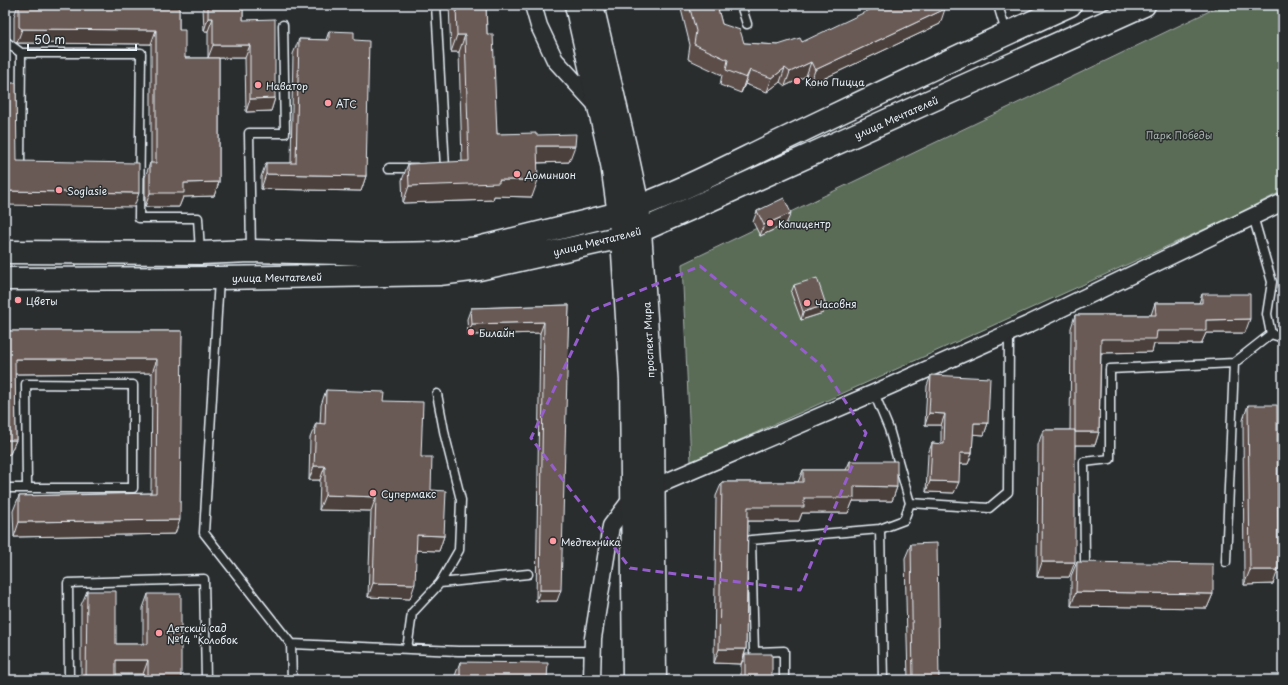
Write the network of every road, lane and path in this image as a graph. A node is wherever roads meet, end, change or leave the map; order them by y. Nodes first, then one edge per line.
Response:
1 (436, 5) edge
2 (533, 5) edge
3 (576, 5) edge
4 (592, 5) edge
5 (741, 5) edge
6 (998, 5) edge
7 (1070, 5) edge
8 (1144, 5) edge
9 (747, 24) dead end
10 (283, 25) dead end
11 (1006, 33) junction
12 (5, 41) edge
13 (21, 53) junction
14 (599, 109) junction
15 (35, 167) edge
16 (389, 168) dead end
17 (1283, 202) edge
18 (629, 210) junction
19 (1253, 216) junction
20 (631, 234) junction
21 (251, 251) junction
22 (5, 252) edge
23 (200, 253) junction
24 (219, 278) junction
25 (5, 279) edge
26 (1009, 333) junction
27 (1271, 334) junction
28 (1283, 337) edge
29 (1234, 363) junction
30 (874, 393) junction
31 (437, 394) dead end
32 (27, 487) junction
33 (654, 487) junction
34 (5, 488) edge
35 (632, 498) junction
36 (910, 503) junction
37 (880, 529) junction
38 (1085, 560) dead end
39 (1226, 562) dead end
40 (528, 574) dead end
41 (440, 583) junction
42 (291, 644) junction
43 (407, 649) junction
44 (593, 651) junction
45 (69, 680) edge
46 (206, 680) edge
47 (292, 680) edge
48 (592, 680) edge
49 (634, 680) edge
50 (655, 680) edge
51 (784, 680) edge
52 (883, 680) edge

1 - 16 lane
2 - 14 street
3 - 14 street, проспект Мира
4 - 18 street, проспект Мира
5 - 9 lane
6 - 11 lane
7 - 11 street
8 - 20 street, улица Мечтателей
10 - 21 lane
11 - 18 street
12 - 13 lane
13 - 15 lane
13 - 23 lane
14 - 18 street, проспект Мира
17 - 19 street
18 - 20 street, проспект Мира
18 - 21 street
19 - 26 street
19 - 27 lane
20 - 24 street, улица Мечтателей
20 - 33 street, проспект Мира
20 - 35 street, проспект Мира
21 - 23 street
22 - 23 street
24 - 25 street, улица Мечтателей
24 - 42 lane
26 - 30 street
26 - 36 lane
27 - 28 lane
27 - 29 lane
29 - 38 lane
29 - 39 lane
30 - 33 street
30 - 36 lane
31 - 41 lane
32 - 32 lane
32 - 34 lane
33 - 50 street, проспект Мира
35 - 44 street
35 - 49 street, проспект Мира
36 - 37 lane
37 - 51 lane
37 - 52 lane
40 - 41 lane
41 - 43 lane
42 - 43 lane
42 - 47 lane
43 - 44 lane
44 - 48 street
45 - 46 lane

